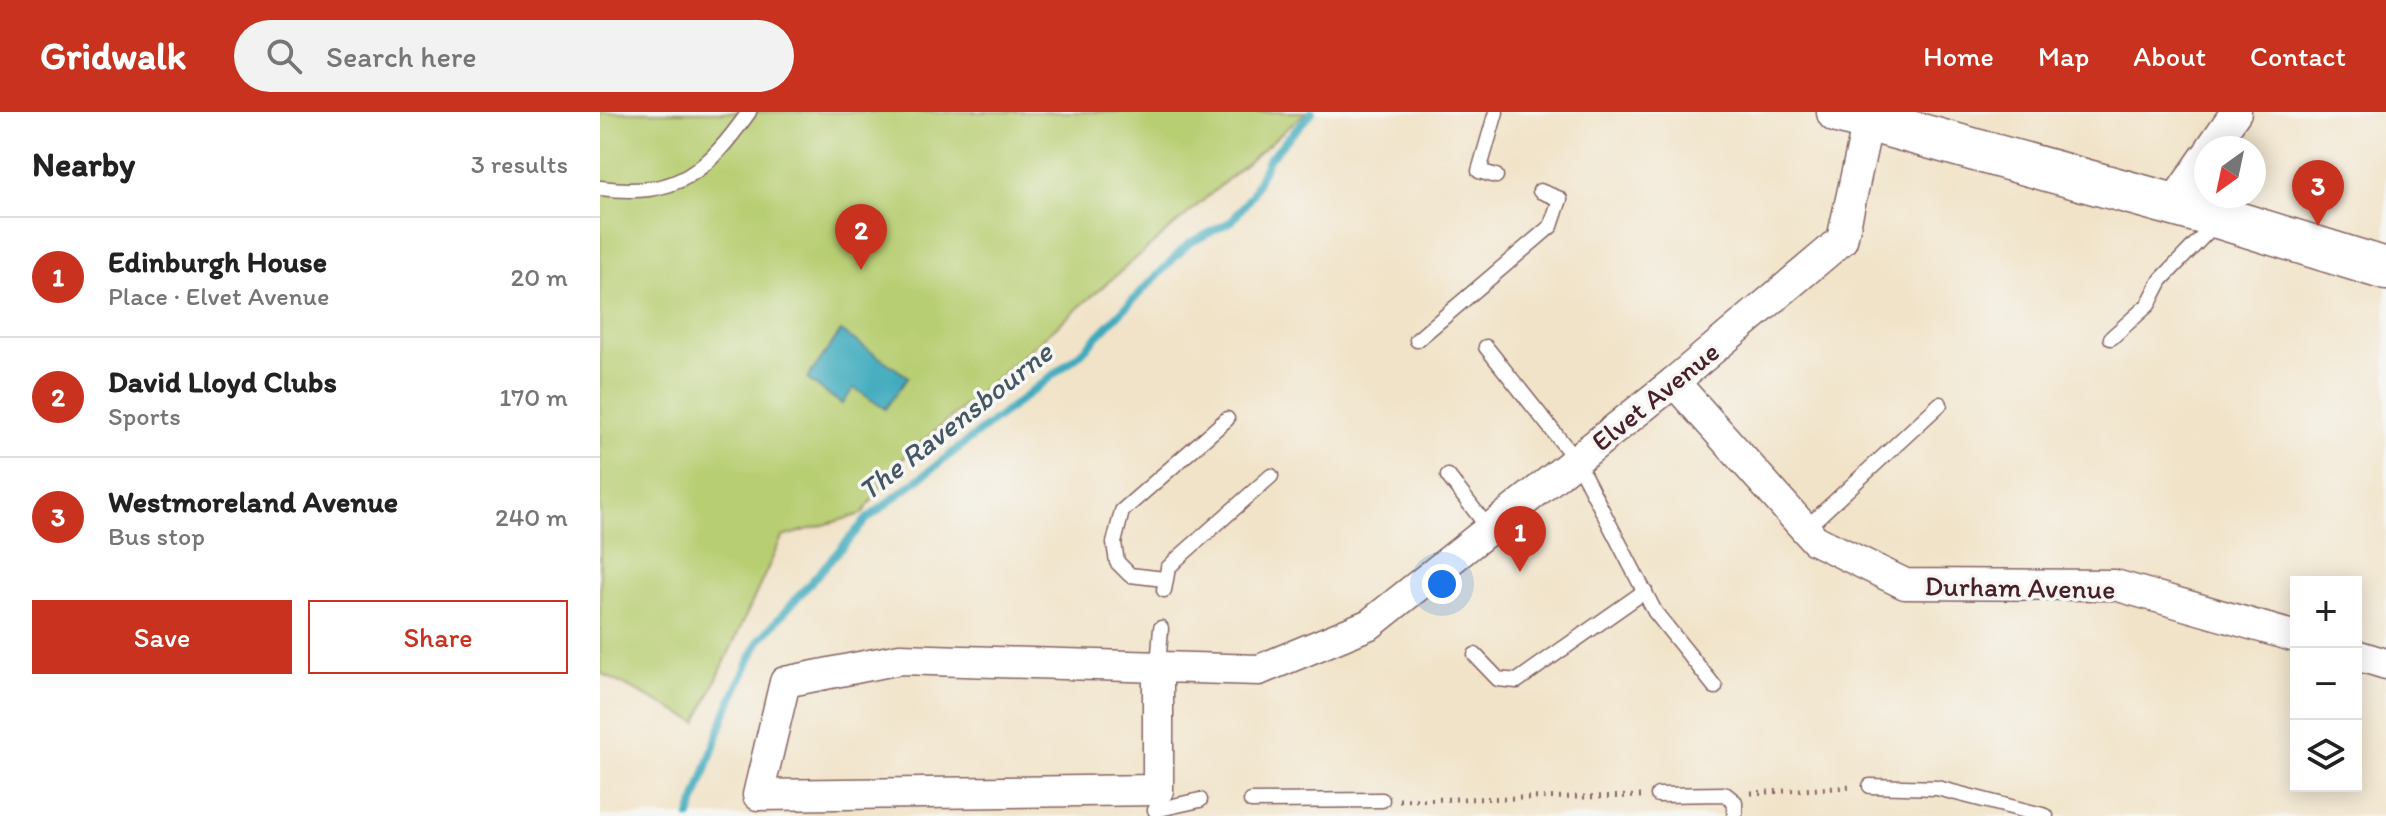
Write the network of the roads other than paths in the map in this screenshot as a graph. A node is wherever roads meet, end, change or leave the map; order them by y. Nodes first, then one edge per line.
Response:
1 (749, 112) edge
2 (1496, 112) edge
3 (2236, 112) edge
4 (1853, 116) edge
5 (2219, 136) edge
6 (2194, 173) edge
7 (1496, 176) dead end
8 (600, 188) edge
9 (1540, 191) dead end
10 (2172, 205) junction
11 (2221, 218) junction
12 (2386, 269) edge
13 (2111, 338) dead end
14 (1417, 340) dead end
15 (1486, 347) dead end
16 (1674, 382) junction
17 (1940, 404) dead end
18 (1227, 419) dead end
19 (1576, 460) junction
20 (1271, 476) dead end
21 (1448, 476) dead end
22 (1489, 529) junction
23 (1805, 529) junction
24 (1645, 591) junction
25 (1161, 628) dead end
26 (2290, 635) edge
27 (1475, 655) dead end
28 (2362, 657) edge
29 (2386, 664) edge
30 (1158, 667) junction
31 (1715, 687) dead end
32 (1870, 786) road end
33 (1658, 795) road end
34 (1200, 800) dead end
35 (1382, 800) road end
36 (1251, 801) dead end
37 (1156, 805) edge
38 (756, 806) edge
39 (1735, 816) edge
40 (2046, 816) edge

1 - 8 lane
2 - 7 lane
3 - 5 street
4 - 10 street
4 - 16 street, Elvet Avenue
6 - 10 street
9 - 14 lane
10 - 11 street
11 - 12 street
11 - 13 lane
15 - 19 lane
16 - 19 street, Elvet Avenue
16 - 23 street, Durham Avenue
17 - 23 lane
18 - 20 lane
19 - 22 street, Elvet Avenue
19 - 24 lane
21 - 22 lane
22 - 30 street, Elvet Avenue
23 - 26 street, Durham Avenue
24 - 27 lane
24 - 31 lane
25 - 30 lane
28 - 29 street
30 - 37 street
30 - 38 street, Elvet Avenue
32 - 40 lane
33 - 39 lane
34 - 37 lane
35 - 36 lane
37 - 38 street

